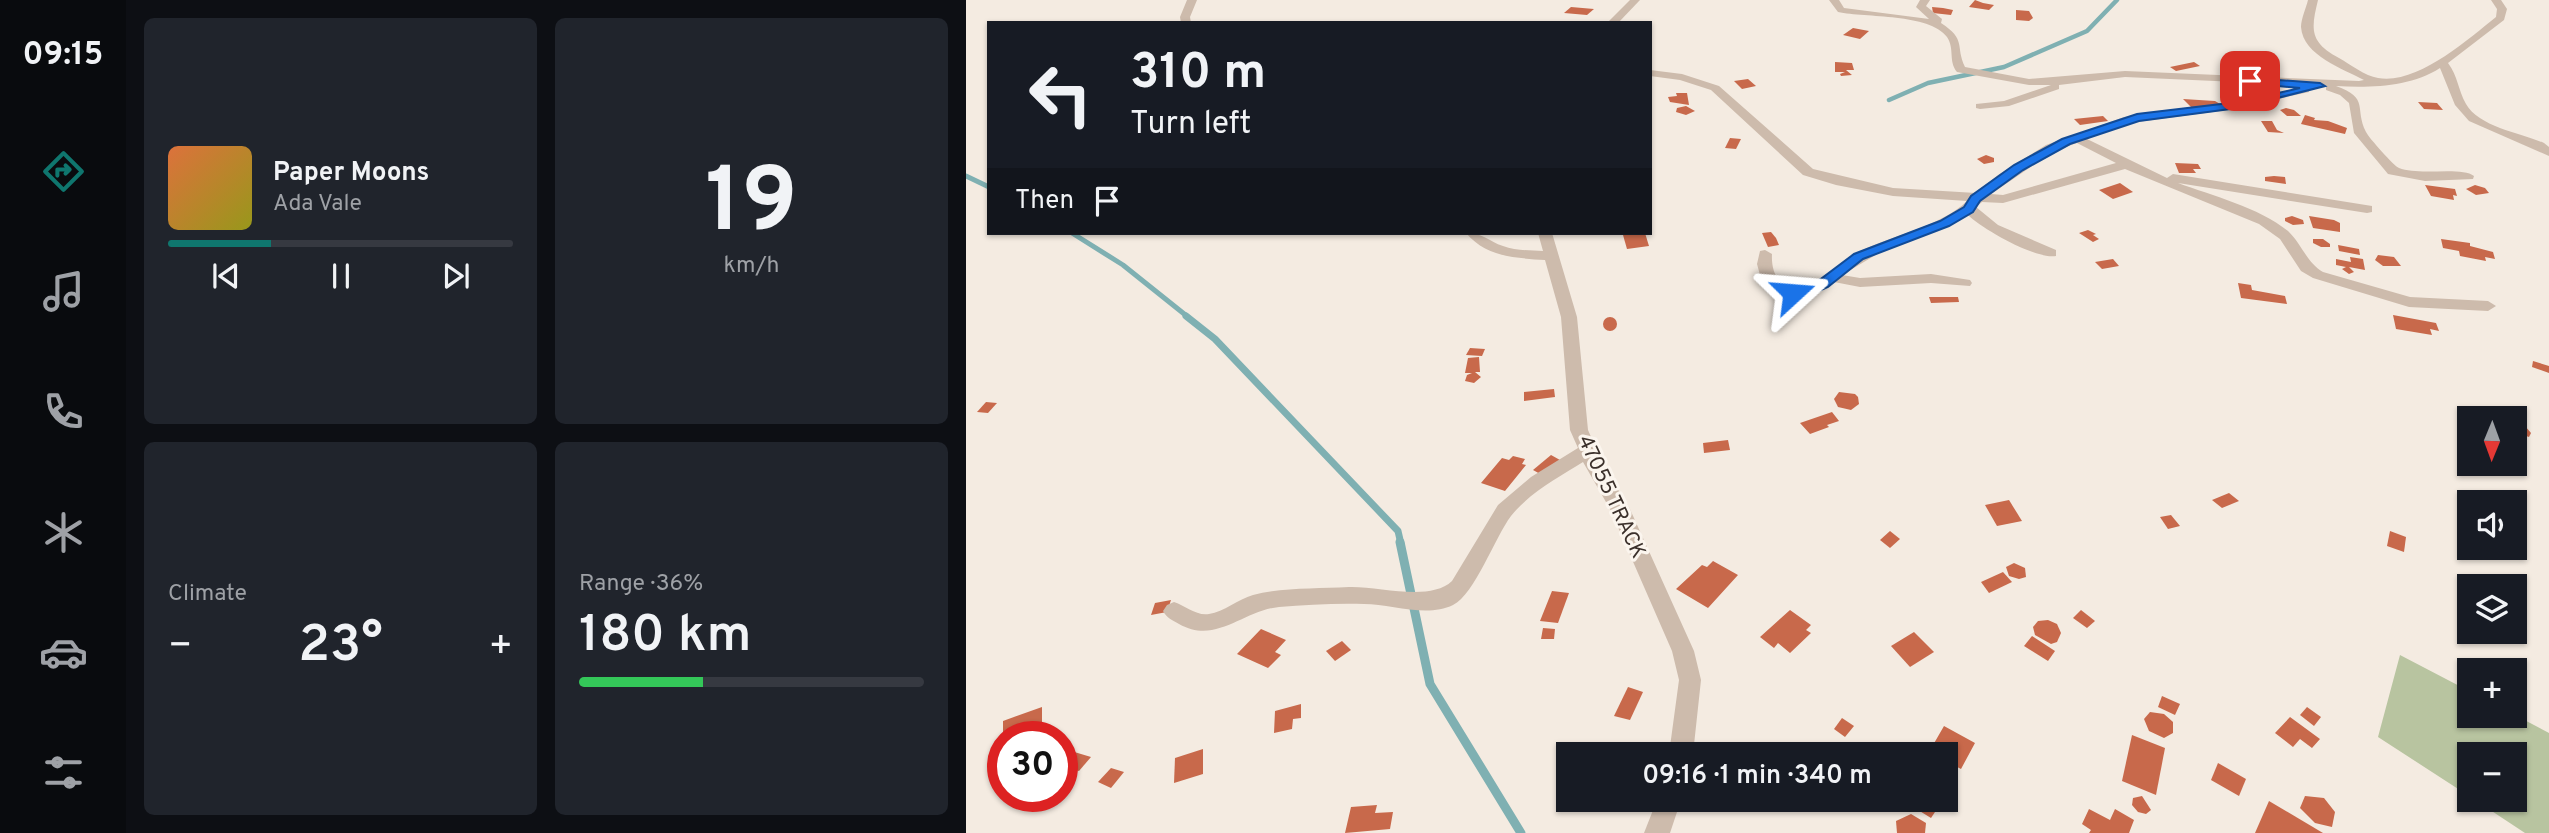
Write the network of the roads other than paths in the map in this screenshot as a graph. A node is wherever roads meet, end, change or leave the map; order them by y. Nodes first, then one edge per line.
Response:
1 (1205, 0) edge
2 (1834, 0) edge
3 (1925, 0) edge
4 (2313, 0) edge
5 (2496, 0) edge
6 (1192, 1) edge
7 (1631, 3) edge
8 (1186, 21) edge
9 (1614, 21) edge
10 (1942, 26) junction
11 (2441, 63) junction
12 (1652, 73) edge
13 (2067, 81) junction
14 (2376, 82) junction
15 (2319, 85) junction
16 (1980, 106) dead end
17 (2077, 138) junction
18 (2549, 152) edge
19 (2124, 165) junction
20 (2149, 176) junction
21 (2468, 176) dead end
22 (1972, 204) junction
23 (2367, 209) dead end
24 (1476, 235) edge
25 (1545, 235) edge
26 (2051, 253) dead end
27 (1765, 254) dead end
28 (1550, 256) junction
29 (1831, 276) junction
30 (1965, 283) dead end
31 (2488, 306) dead end
32 (1587, 451) junction
33 (1174, 611) dead end
34 (1682, 742) edge
35 (1665, 812) edge
36 (1657, 833) edge

1 - 6 street
2 - 10 street
3 - 10 street
4 - 14 street
5 - 11 street
6 - 8 street
7 - 9 street
10 - 13 street
11 - 14 street
11 - 18 street
12 - 22 street
13 - 15 street
13 - 16 street
14 - 15 street
15 - 17 street
15 - 21 street
17 - 19 street
17 - 22 street
19 - 20 street
19 - 22 street
20 - 23 street
20 - 31 street
22 - 26 street
22 - 29 street
24 - 28 street
25 - 28 street, 47055 TRACK
27 - 29 street
28 - 32 street, 47055 TRACK
29 - 30 street
32 - 33 street
32 - 34 street, 47055 TRACK
35 - 36 street

